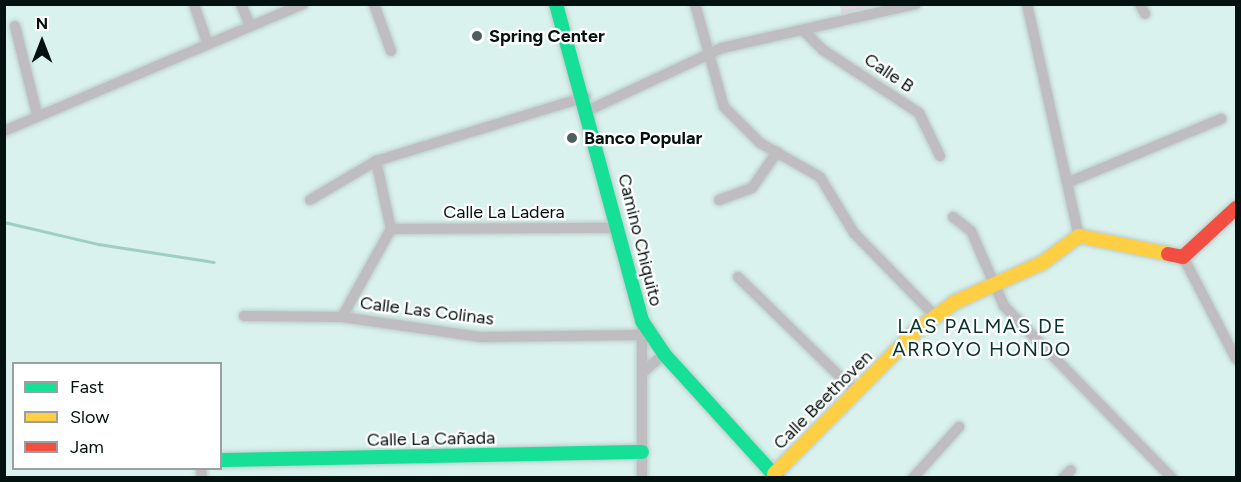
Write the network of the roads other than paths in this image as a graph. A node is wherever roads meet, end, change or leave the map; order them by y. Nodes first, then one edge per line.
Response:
1 (194, 4) edge
2 (241, 4) edge
3 (303, 4) edge
4 (374, 4) edge
5 (556, 4) edge
6 (695, 4) edge
7 (916, 4) edge
8 (1027, 4) edge
9 (250, 25) junction
10 (15, 26) dead end
11 (804, 31) junction
12 (207, 42) junction
13 (391, 51) dead end
14 (706, 54) junction
15 (587, 104) junction
16 (37, 114) junction
17 (1221, 119) dead end
18 (4, 131) edge
19 (777, 152) junction
20 (940, 156) dead end
21 (376, 161) junction
22 (1069, 182) junction
23 (310, 200) dead end
24 (719, 200) dead end
25 (1236, 208) edge
26 (953, 217) dead end
27 (617, 228) junction
28 (391, 229) junction
29 (1079, 236) junction
30 (1183, 256) junction
31 (738, 277) dead end
32 (995, 287) junction
33 (934, 315) junction
34 (244, 316) dead end
35 (342, 317) junction
36 (642, 328) junction
37 (664, 354) junction
38 (1236, 359) edge
39 (642, 374) junction
40 (856, 392) junction
41 (959, 427) dead end
42 (642, 452) junction
43 (222, 460) edge
44 (775, 476) edge
45 (642, 477) edge
46 (913, 477) edge
47 (1172, 477) edge

1 - 12 street
2 - 9 street
3 - 9 street
4 - 13 street
5 - 15 street, Camino Chiquito
6 - 14 street
7 - 11 street
8 - 22 street
9 - 12 street
10 - 16 street
11 - 14 street
11 - 20 street, Calle B
12 - 16 street
14 - 15 street
14 - 19 street
15 - 21 street
15 - 27 street, Camino Chiquito
16 - 18 street
17 - 22 street
19 - 24 street
19 - 33 street
21 - 23 street
21 - 28 street
22 - 29 street
25 - 30 street
26 - 32 street
27 - 28 street, Calle La Ladera
27 - 36 street, Camino Chiquito
28 - 35 street
29 - 30 street
29 - 32 street, Calle Beethoven
30 - 38 street
31 - 40 street
32 - 33 street, Calle Beethoven
32 - 47 street
33 - 40 street, Calle Beethoven
34 - 35 street, Calle Las Colinas
35 - 36 street, Calle Las Colinas
36 - 37 street, Camino Chiquito
36 - 39 street
37 - 39 street
37 - 44 street, Camino Chiquito
39 - 42 street
40 - 44 street, Calle Beethoven
41 - 46 street
42 - 43 street, Calle La Cañada
42 - 45 street

